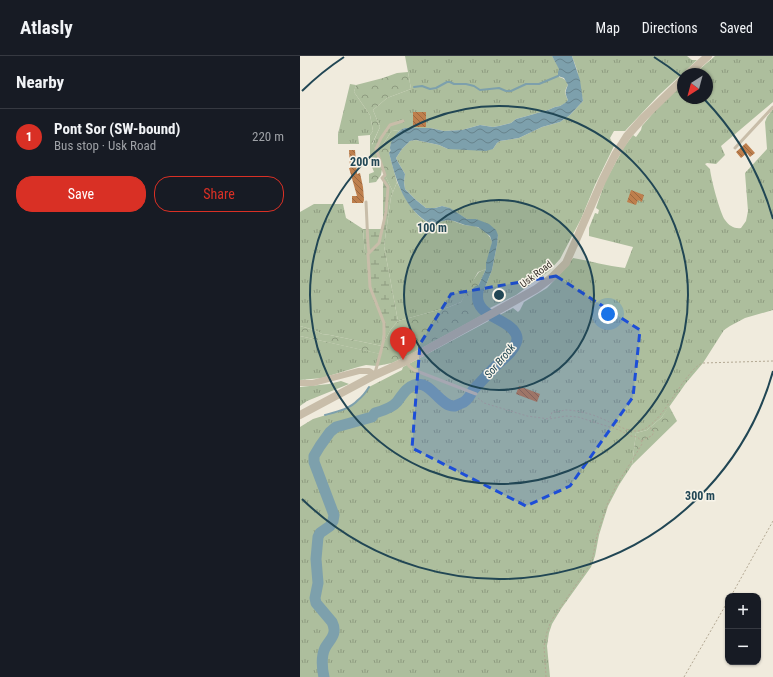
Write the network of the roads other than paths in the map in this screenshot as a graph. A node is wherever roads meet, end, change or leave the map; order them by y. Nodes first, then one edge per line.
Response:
1 (708, 56) edge
2 (695, 68) edge
3 (677, 85) edge
4 (773, 107) edge
5 (403, 121) dead end
6 (735, 148) dead end
7 (366, 202) dead end
8 (369, 253) junction
9 (406, 361) junction
10 (375, 374) junction
11 (300, 384) edge
12 (476, 394) road end
13 (300, 415) edge

1 - 2 street
3 - 9 street, Usk Road
4 - 6 lane
5 - 8 lane
7 - 8 lane
8 - 10 lane
9 - 10 street, Usk Road
9 - 12 lane
10 - 11 street
10 - 13 street, Usk Road

